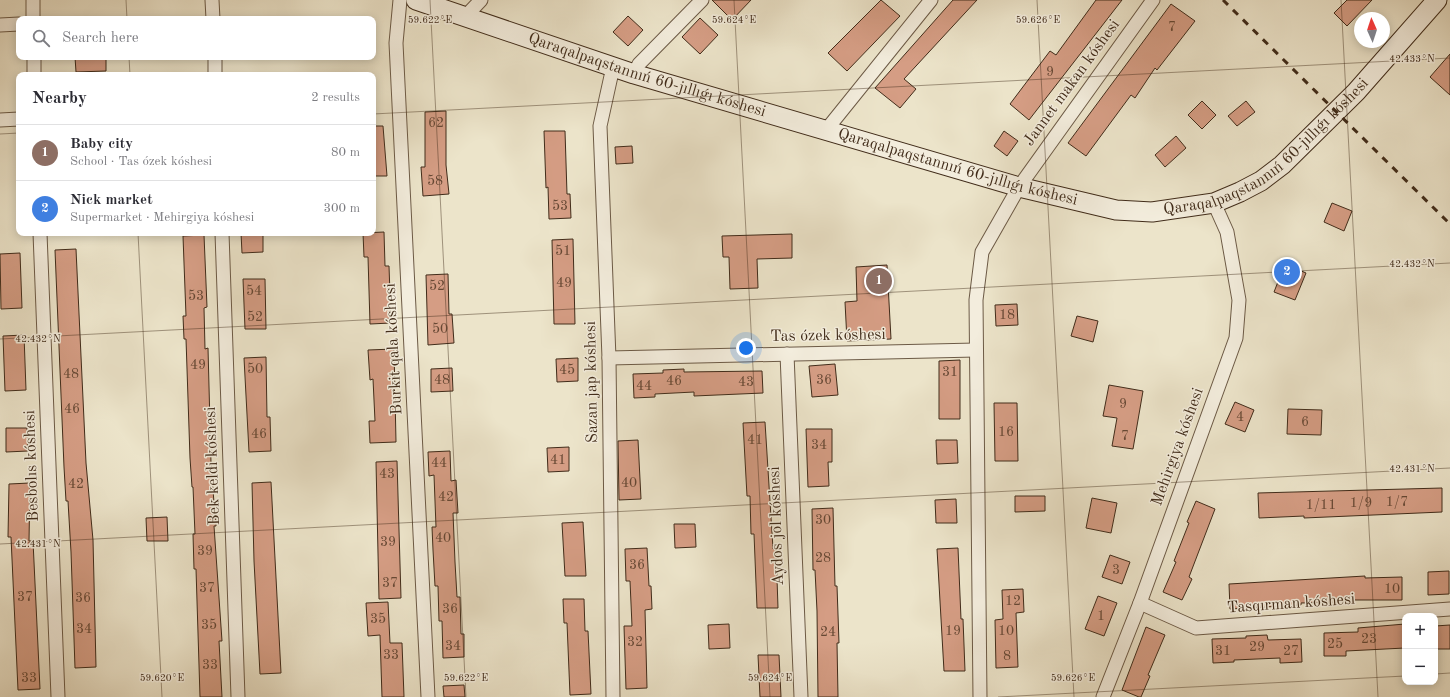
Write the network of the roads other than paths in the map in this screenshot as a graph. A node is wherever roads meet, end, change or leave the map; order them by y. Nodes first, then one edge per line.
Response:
1 (33, 0) edge
2 (212, 0) edge
3 (400, 0) edge
4 (416, 0) edge
5 (481, 0) edge
6 (702, 0) edge
7 (932, 0) edge
8 (1153, 0) edge
9 (1437, 0) edge
10 (33, 16) edge
11 (213, 16) edge
12 (465, 17) junction
13 (16, 24) edge
14 (0, 25) edge
15 (34, 60) edge
16 (214, 60) edge
17 (613, 67) junction
18 (34, 72) edge
19 (215, 72) edge
20 (634, 74) junction
21 (16, 119) edge
22 (0, 120) edge
23 (827, 130) junction
24 (1019, 187) junction
25 (1214, 203) junction
26 (40, 236) edge
27 (222, 236) edge
28 (976, 350) junction
29 (788, 354) junction
30 (609, 358) junction
31 (1140, 603) junction
32 (1450, 609) edge
33 (58, 697) edge
34 (238, 697) edge
35 (428, 697) edge
36 (613, 697) edge
37 (801, 697) edge
38 (980, 697) edge
39 (1102, 697) edge

1 - 10 street
2 - 11 street
3 - 35 street, Burkit qala kóshesi
4 - 12 street, Qaraqalpaqstannıń 60-jıllıǵı kóshesi
5 - 12 street
6 - 20 street
7 - 23 street
8 - 24 street, Jannet makan kóshesi
9 - 25 street, Qaraqalpaqstannıń 60-jıllıǵı kóshesi
12 - 17 street, Qaraqalpaqstannıń 60-jıllıǵı kóshesi
13 - 14 street
15 - 18 street
16 - 19 street
17 - 20 street, Qaraqalpaqstannıń 60-jıllıǵı kóshesi
17 - 30 street, Sazan jap kóshesi
20 - 23 street, Qaraqalpaqstannıń 60-jıllıǵı kóshesi
21 - 22 street
23 - 24 street, Qaraqalpaqstannıń 60-jıllıǵı kóshesi
24 - 25 street, Qaraqalpaqstannıń 60-jıllıǵı kóshesi
24 - 28 street
25 - 31 street, Mehirgiya kóshesi
26 - 33 street, Besbolıs kóshesi
27 - 34 street, Bek keldi kóshesi
28 - 29 street, Tas ózek kóshesi
28 - 38 street
29 - 30 street, Tas ózek kóshesi
29 - 37 street, Aydos jol kóshesi
30 - 36 street, Sazan jap kóshesi
31 - 32 street, Tasqırman kóshesi
31 - 39 street, Mehirgiya kóshesi

